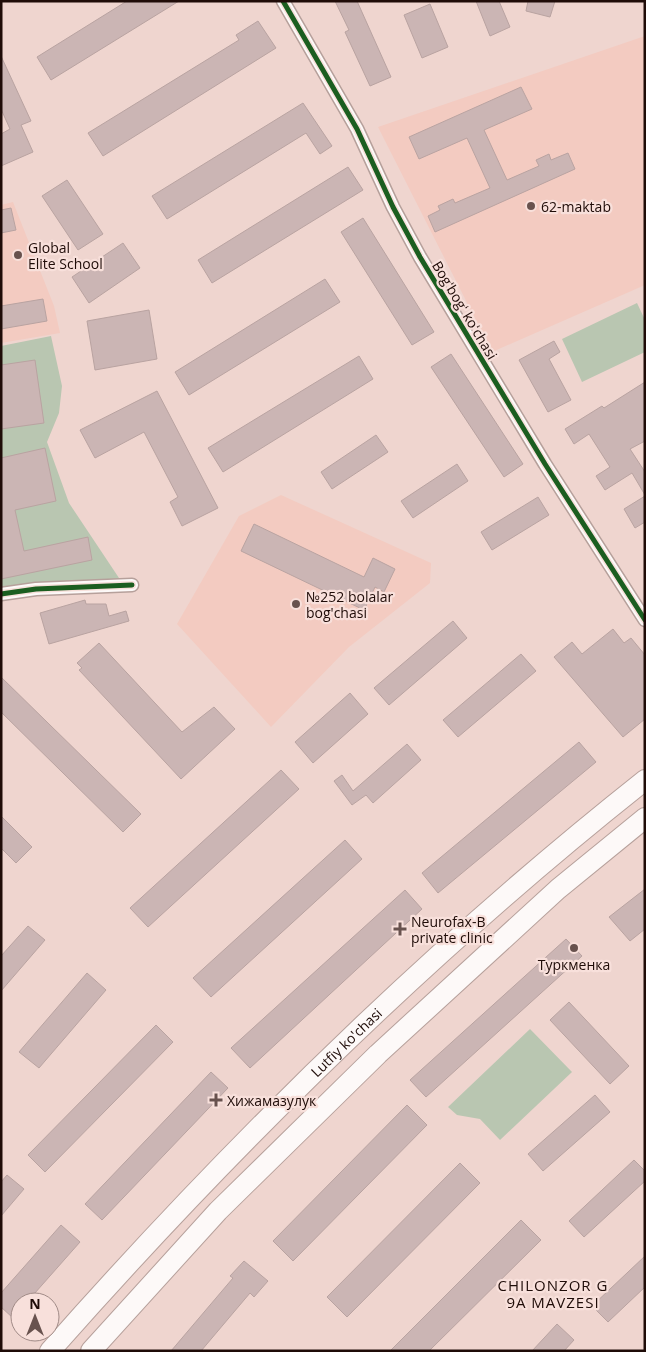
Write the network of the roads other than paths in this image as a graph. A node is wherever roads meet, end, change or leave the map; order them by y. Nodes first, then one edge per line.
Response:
1 (283, 1) edge
2 (132, 585) dead end
3 (1, 594) edge
4 (645, 620) edge
5 (645, 780) edge
6 (645, 818) edge
7 (172, 1215) junction
8 (194, 1236) junction
9 (50, 1351) edge
10 (91, 1351) edge

1 - 4 street, Bogʻbogʻ koʻchasi
2 - 3 street
5 - 7 main road, Lutfiy ko'chasi
6 - 8 main road
7 - 8 main road
7 - 9 main road, Lutfiy ko'chasi
8 - 10 main road

